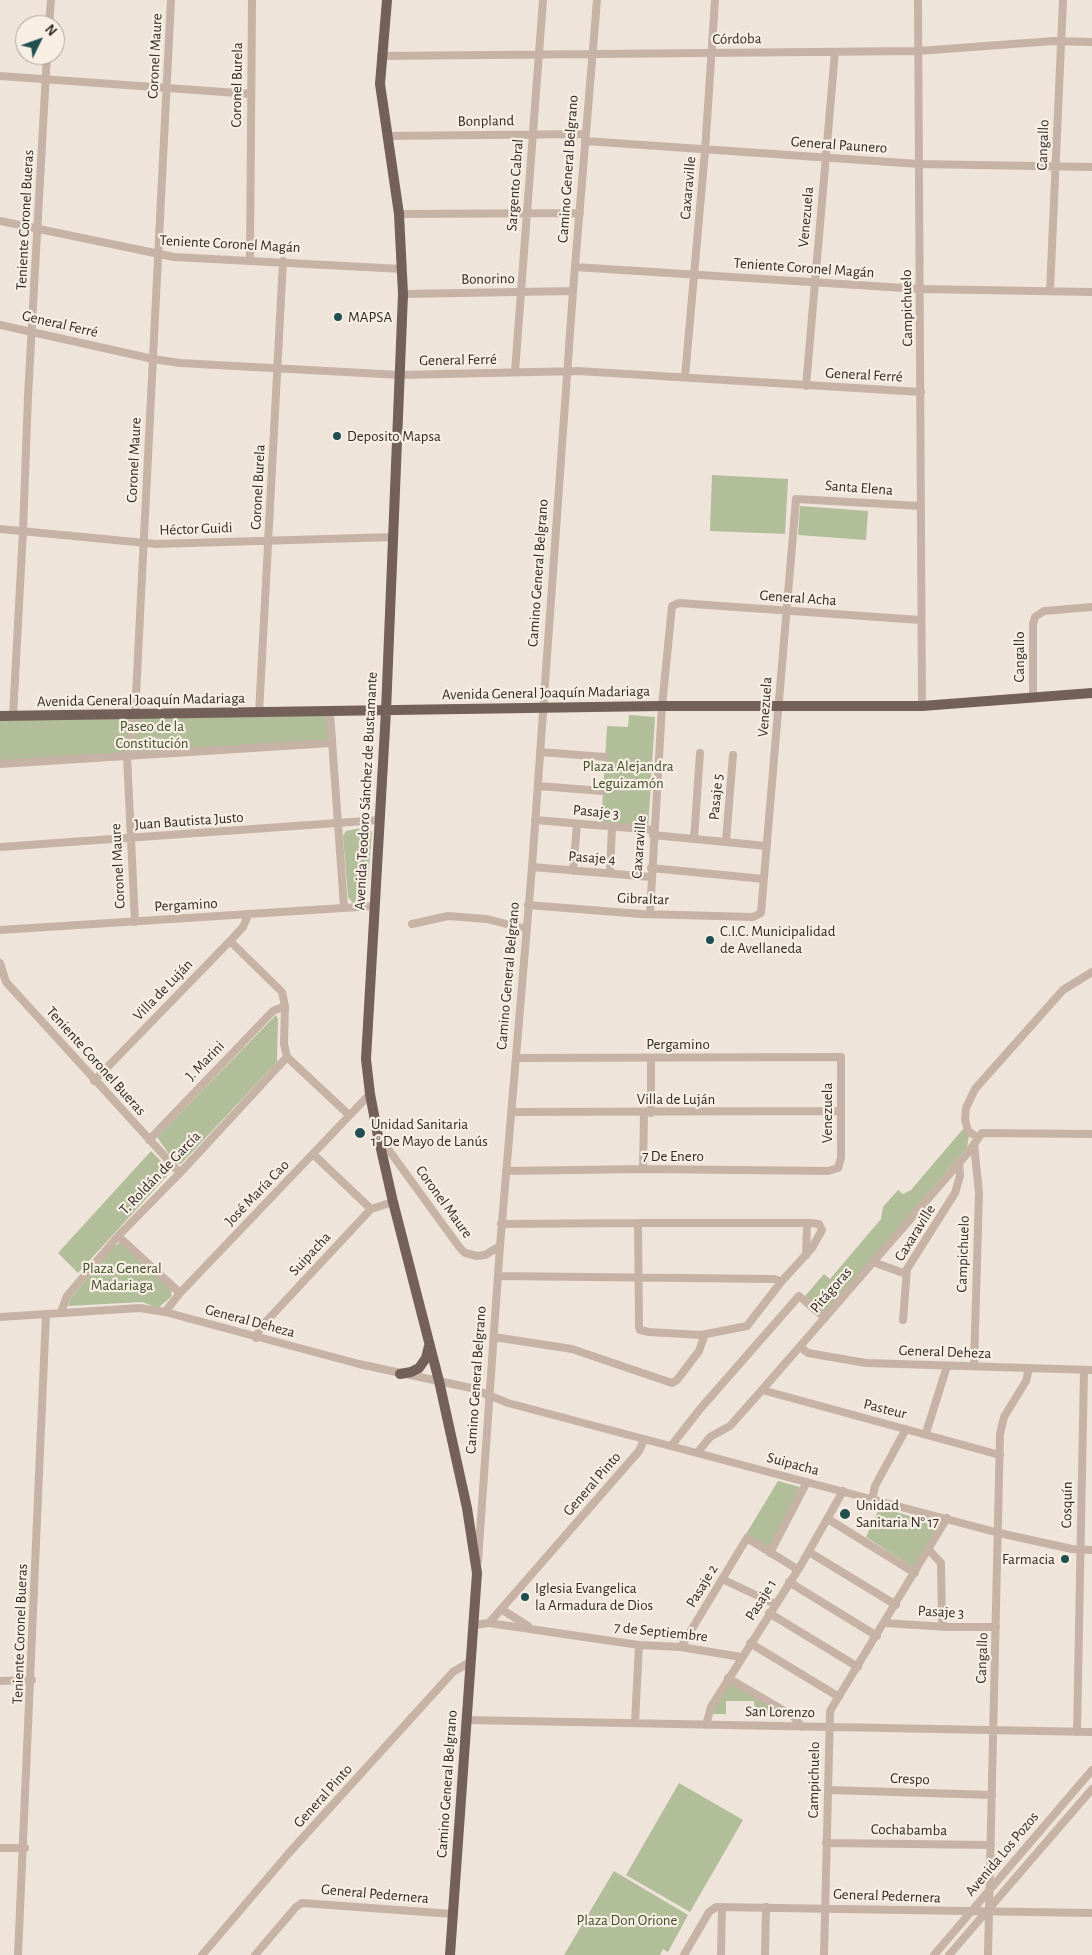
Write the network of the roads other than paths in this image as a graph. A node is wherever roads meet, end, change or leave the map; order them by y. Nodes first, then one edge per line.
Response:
1 (51, 0) edge
2 (171, 0) edge
3 (252, 0) edge
4 (387, 0) edge
5 (543, 0) edge
6 (597, 0) edge
7 (715, 0) edge
8 (918, 0) edge
9 (1063, 0) edge
10 (50, 15) edge
11 (1061, 41) junction
12 (1092, 42) edge
13 (918, 51) junction
14 (835, 52) junction
15 (712, 53) junction
16 (592, 54) junction
17 (540, 55) junction
18 (381, 56) junction
19 (46, 65) edge
20 (0, 76) edge
21 (45, 79) junction
22 (167, 89) junction
23 (251, 94) junction
24 (532, 134) junction
25 (387, 136) junction
26 (585, 138) junction
27 (705, 150) junction
28 (826, 158) junction
29 (919, 164) junction
30 (1056, 166) junction
31 (1092, 167) edge
32 (580, 212) junction
33 (527, 213) junction
34 (399, 214) junction
35 (0, 221) edge
36 (38, 229) junction
37 (159, 255) junction
38 (250, 260) junction
39 (283, 261) junction
40 (576, 266) junction
41 (402, 269) junction
42 (695, 275) junction
43 (814, 283) junction
44 (920, 289) junction
45 (573, 291) junction
46 (1050, 291) junction
47 (521, 292) junction
48 (1092, 292) edge
49 (402, 294) junction
50 (0, 325) edge
51 (32, 332) junction
52 (153, 359) junction
53 (279, 368) junction
54 (515, 372) junction
55 (568, 372) junction
56 (400, 375) junction
57 (685, 377) junction
58 (806, 386) junction
59 (921, 392) junction
60 (796, 498) joint
61 (920, 506) junction
62 (0, 529) edge
63 (24, 532) junction
64 (394, 537) junction
65 (269, 540) junction
66 (144, 543) junction
67 (675, 604) joint
68 (1092, 607) edge
69 (786, 611) junction
70 (920, 620) junction
71 (1092, 693) edge
72 (1033, 698) junction
73 (662, 706) junction
74 (779, 706) junction
75 (922, 706) junction
76 (544, 707) junction
77 (386, 711) junction
78 (330, 712) junction
79 (259, 714) junction
80 (135, 715) junction
81 (0, 716) edge
82 (14, 716) junction
83 (332, 743) junction
84 (540, 752) junction
85 (700, 752) dead end
86 (733, 755) dead end
87 (127, 756) junction
88 (605, 757) dead end
89 (0, 764) edge
90 (538, 786) junction
91 (603, 792) dead end
92 (379, 820) junction
93 (535, 820) junction
94 (339, 824) junction
95 (577, 824) junction
96 (612, 827) junction
97 (654, 832) junction
98 (130, 839) junction
99 (694, 839) junction
100 (726, 842) junction
101 (767, 846) junction
102 (0, 847) edge
103 (532, 867) junction
104 (651, 868) junction
105 (573, 870) junction
106 (610, 873) junction
107 (651, 876) junction
108 (764, 879) junction
109 (528, 905) junction
110 (374, 906) junction
111 (344, 907) junction
112 (650, 914) junction
113 (248, 915) junction
114 (758, 915) joint
115 (135, 922) junction
116 (412, 924) dead end
117 (526, 929) junction
118 (0, 930) edge
119 (230, 942) junction
120 (0, 963) edge
121 (1092, 972) edge
122 (285, 1006) junction
123 (841, 1057) joint
124 (287, 1058) junction
125 (516, 1058) junction
126 (651, 1058) junction
127 (94, 1081) junction
128 (370, 1094) junction
129 (841, 1111) junction
130 (512, 1112) junction
131 (648, 1113) junction
132 (349, 1115) junction
133 (1092, 1134) edge
134 (378, 1136) junction
135 (148, 1140) junction
136 (975, 1140) junction
137 (313, 1154) junction
138 (959, 1162) junction
139 (838, 1168) joint
140 (643, 1169) junction
141 (506, 1171) junction
142 (180, 1173) junction
143 (393, 1202) junction
144 (371, 1209) junction
145 (638, 1223) junction
146 (807, 1223) junction
147 (502, 1224) junction
148 (118, 1236) junction
149 (500, 1246) junction
150 (806, 1255) junction
151 (873, 1262) junction
152 (906, 1274) junction
153 (498, 1276) junction
154 (638, 1278) junction
155 (781, 1282) junction
156 (180, 1293) junction
157 (61, 1312) junction
158 (165, 1312) junction
159 (46, 1314) junction
160 (0, 1318) edge
161 (825, 1318) junction
162 (903, 1320) dead end
163 (705, 1334) junction
164 (494, 1337) junction
165 (256, 1338) junction
166 (429, 1345) junction
167 (800, 1347) junction
168 (947, 1366) junction
169 (974, 1366) junction
170 (1029, 1368) junction
171 (1088, 1370) edge
172 (400, 1374) junction
173 (439, 1381) junction
174 (762, 1390) junction
175 (489, 1395) junction
176 (906, 1429) junction
177 (926, 1433) junction
178 (644, 1440) junction
179 (671, 1446) junction
180 (698, 1452) junction
181 (1000, 1455) junction
182 (807, 1482) junction
183 (842, 1492) junction
184 (872, 1499) junction
185 (947, 1518) junction
186 (828, 1519) junction
187 (999, 1532) junction
188 (929, 1550) junction
189 (1080, 1550) junction
190 (1092, 1550) edge
191 (808, 1552) junction
192 (770, 1553) junction
193 (797, 1569) junction
194 (477, 1573) junction
195 (915, 1573) junction
196 (722, 1579) junction
197 (788, 1582) junction
198 (775, 1604) junction
199 (896, 1605) junction
200 (501, 1609) junction
201 (769, 1613) junction
202 (489, 1623) junction
203 (885, 1623) junction
204 (474, 1626) junction
205 (944, 1626) junction
206 (996, 1627) junction
207 (532, 1629) junction
208 (877, 1636) junction
209 (750, 1644) junction
210 (639, 1645) junction
211 (681, 1647) junction
212 (741, 1657) junction
213 (470, 1662) junction
214 (858, 1667) junction
215 (728, 1678) junction
216 (0, 1680) edge
217 (32, 1680) junction
218 (839, 1697) junction
219 (467, 1720) junction
220 (635, 1723) junction
221 (706, 1724) junction
222 (802, 1726) junction
223 (828, 1727) junction
224 (993, 1730) junction
225 (1077, 1732) junction
226 (1092, 1732) edge
227 (1092, 1770) edge
228 (1092, 1789) edge
229 (828, 1790) junction
230 (992, 1795) junction
231 (826, 1843) junction
232 (991, 1845) junction
233 (0, 1848) edge
234 (24, 1848) junction
235 (990, 1889) junction
236 (722, 1907) junction
237 (766, 1907) junction
238 (825, 1908) junction
239 (989, 1910) junction
240 (971, 1912) junction
241 (1092, 1913) edge
242 (453, 1914) junction
243 (18, 1955) edge
244 (202, 1955) edge
245 (255, 1955) edge
246 (450, 1955) edge
247 (684, 1955) edge
248 (721, 1955) edge
249 (765, 1955) edge
250 (824, 1955) edge
251 (934, 1955) edge
252 (949, 1955) edge
253 (988, 1955) edge

1 - 10 street
2 - 22 street, Coronel Maure
3 - 23 street, Coronel Burela
4 - 18 main road, Avenida Teodoro Sánchez de Bustamante
5 - 17 street, Sargento Cabral
6 - 16 street, Camino General Belgrano
7 - 15 street, Caxaraville
8 - 13 street, Campichuelo
9 - 11 street, Cangallo
11 - 12 street, Córdoba
11 - 13 street, Córdoba
11 - 30 street, Cangallo
13 - 14 street, Córdoba
13 - 29 street, Campichuelo
14 - 15 street, Córdoba
14 - 28 street, Venezuela
15 - 16 street, Córdoba
15 - 27 street, Caxaraville
16 - 17 street, Córdoba
16 - 26 street, Camino General Belgrano
17 - 18 street, Córdoba
17 - 24 street, Sargento Cabral
18 - 25 main road, Avenida Teodoro Sánchez de Bustamante
19 - 21 street, Teniente Coronel Bueras
20 - 21 street
21 - 22 street
21 - 36 street, Teniente Coronel Bueras
22 - 23 street
22 - 37 street, Coronel Maure
23 - 38 street, Coronel Burela
24 - 25 street, Bonpland
24 - 26 street, Bonpland
24 - 33 street, Sargento Cabral
25 - 34 main road, Avenida Teodoro Sánchez de Bustamante
26 - 27 street, General Paunero
26 - 32 street, Camino General Belgrano
27 - 28 street, General Paunero
27 - 42 street, Caxaraville
28 - 29 street, General Paunero
28 - 43 street, Venezuela
29 - 30 street, General Paunero
29 - 44 street, Campichuelo
30 - 31 street, General Paunero
30 - 46 street, Cangallo
32 - 33 street
32 - 40 street, Camino General Belgrano
33 - 34 street
33 - 47 street, Sargento Cabral
34 - 41 main road, Avenida Teodoro Sánchez de Bustamante
35 - 36 street, Teniente Coronel Magán
36 - 37 street, Teniente Coronel Magán
36 - 51 street, Teniente Coronel Bueras
37 - 38 street, Teniente Coronel Magán
37 - 52 street, Coronel Maure
38 - 39 street, Teniente Coronel Magán
39 - 41 street, Teniente Coronel Magán
39 - 53 street, Coronel Burela
40 - 42 street, Teniente Coronel Magán
40 - 45 street, Camino General Belgrano
41 - 49 main road, Avenida Teodoro Sánchez de Bustamante
42 - 43 street, Teniente Coronel Magán
42 - 57 street, Caxaraville
43 - 44 street, Teniente Coronel Magán
43 - 58 street, Venezuela
44 - 46 street, Teniente Coronel Magán
44 - 59 street, Campichuelo
45 - 47 street, Bonorino
45 - 55 street, Camino General Belgrano
46 - 48 street, Teniente Coronel Magán
47 - 49 street, Bonorino
47 - 54 street, Sargento Cabral
49 - 56 main road, Avenida Teodoro Sánchez de Bustamante
50 - 51 street, General Ferré
51 - 52 street, General Ferré
51 - 63 street, Teniente Coronel Bueras
52 - 53 street, General Ferré
52 - 66 street, Coronel Maure
53 - 56 street, General Ferré
53 - 65 street, Coronel Burela
54 - 55 street, General Ferré
54 - 56 street, General Ferré
55 - 57 street, General Ferré
55 - 76 street, Camino General Belgrano
56 - 64 main road, Avenida Teodoro Sánchez de Bustamante
57 - 58 street, General Ferré
58 - 59 street, General Ferré
59 - 61 street, Campichuelo
60 - 61 street, Santa Elena
60 - 69 street, Venezuela
61 - 70 street, Campichuelo
62 - 63 street, Héctor Guidi
63 - 66 street, Héctor Guidi
63 - 82 street, Teniente Coronel Bueras
64 - 65 street, Héctor Guidi
64 - 77 main road, Avenida Teodoro Sánchez de Bustamante
65 - 66 street, Héctor Guidi
65 - 79 street, Coronel Burela
66 - 80 street, Coronel Maure
67 - 69 street, General Acha
67 - 73 street, Caxaraville
68 - 72 street, Cangallo
69 - 70 street, General Acha
69 - 74 street, Venezuela
70 - 75 street, Campichuelo
71 - 72 main road, Avenida General Joaquín Madariaga
72 - 75 main road, Avenida General Joaquín Madariaga
73 - 74 main road, Avenida General Joaquín Madariaga
73 - 76 main road, Avenida General Joaquín Madariaga
73 - 97 street, Caxaraville
74 - 75 main road, Avenida General Joaquín Madariaga
74 - 101 street, Venezuela
76 - 77 main road, Avenida General Joaquín Madariaga
76 - 84 street, Camino General Belgrano
77 - 78 main road, Avenida General Joaquín Madariaga
77 - 92 main road, Avenida Teodoro Sánchez de Bustamante
78 - 79 main road, Avenida General Joaquín Madariaga
78 - 83 street
79 - 80 main road, Avenida General Joaquín Madariaga
80 - 82 main road, Avenida General Joaquín Madariaga
80 - 87 street, Coronel Maure
81 - 82 main road, Avenida General Joaquín Madariaga
83 - 87 street
83 - 94 street
84 - 88 street
84 - 90 street, Camino General Belgrano
85 - 99 street
86 - 100 street, Pasaje 5
87 - 89 street
87 - 98 street, Coronel Maure
90 - 91 street
90 - 93 street, Camino General Belgrano
92 - 94 street, Juan Bautista Justo
92 - 110 main road, Avenida Teodoro Sánchez de Bustamante
93 - 95 street, Pasaje 3
93 - 103 street, Camino General Belgrano
94 - 98 street, Juan Bautista Justo
94 - 111 street
95 - 96 street, Pasaje 3
95 - 105 street
96 - 97 street, Pasaje 3
96 - 106 street
97 - 99 street, Pasaje 3
97 - 104 street, Caxaraville
98 - 102 street, Juan Bautista Justo
98 - 115 street, Coronel Maure
99 - 100 street, Pasaje 3
100 - 101 street, Pasaje 3
101 - 108 street, Venezuela
103 - 105 street, Pasaje 4
103 - 109 street, Camino General Belgrano
104 - 107 street, Caxaraville
104 - 108 street
105 - 106 street, Pasaje 4
106 - 107 street, Pasaje 4
107 - 112 street, Caxaraville
108 - 114 street, Venezuela
109 - 112 street, Gibraltar
109 - 117 street, Camino General Belgrano
110 - 111 street, Pergamino
110 - 128 main road, Avenida Teodoro Sánchez de Bustamante
111 - 113 street, Pergamino
112 - 114 street, Gibraltar
113 - 115 street, Pergamino
113 - 119 street, Villa de Luján
115 - 118 street, Pergamino
116 - 117 street
117 - 125 street, Camino General Belgrano
119 - 122 street
119 - 127 street, Villa de Luján
120 - 127 street, Teniente Coronel Bueras
121 - 136 street
122 - 124 street
122 - 135 street, J. Marini
123 - 126 street, Pergamino
123 - 129 street, Venezuela
124 - 132 street
124 - 142 street, T. Roldán de García
125 - 126 street, Pergamino
125 - 130 street, Camino General Belgrano
126 - 131 street
127 - 135 street, Teniente Coronel Bueras
128 - 132 street, José María Cao
128 - 134 main road, Avenida Teodoro Sánchez de Bustamante
129 - 131 street, Villa de Luján
129 - 139 street, Venezuela
130 - 131 street, Villa de Luján
130 - 141 street, Camino General Belgrano
131 - 140 street
132 - 137 street, José María Cao
133 - 136 street
134 - 143 main road, Avenida Teodoro Sánchez de Bustamante
134 - 149 street, Coronel Maure
135 - 142 street, Teniente Coronel Bueras
136 - 138 street, Pitágoras
136 - 169 street, Campichuelo
137 - 144 street
137 - 156 street, José María Cao
138 - 151 street, Pitágoras
138 - 152 street, Caxaraville
139 - 140 street, 7 De Enero
140 - 141 street, 7 De Enero
141 - 147 street, Camino General Belgrano
142 - 148 street, T. Roldán de García
143 - 144 street, Suipacha
143 - 166 main road, Avenida Teodoro Sánchez de Bustamante
144 - 165 street, Suipacha
145 - 146 street
145 - 147 street
145 - 154 street
146 - 150 street
146 - 150 street
147 - 149 street, Camino General Belgrano
148 - 156 street
148 - 157 street, T. Roldán de García
149 - 153 street, Camino General Belgrano
150 - 155 street
151 - 152 street
151 - 161 street, Pitágoras
152 - 162 street, Caxaraville
153 - 154 street
153 - 164 street, Camino General Belgrano
154 - 155 street
154 - 163 street
155 - 163 street
156 - 158 street, José María Cao
157 - 158 street, General Deheza
157 - 159 street, General Deheza
158 - 165 street, General Deheza
159 - 160 street, General Deheza
159 - 217 street, Teniente Coronel Bueras
161 - 167 street, Pitágoras
161 - 179 street
163 - 164 street
164 - 175 street, Camino General Belgrano
165 - 172 street, General Deheza
166 - 172 main road
166 - 173 main road, Avenida Teodoro Sánchez de Bustamante
167 - 168 street, General Deheza
167 - 174 street, Pitágoras
168 - 169 street, General Deheza
168 - 177 street
169 - 170 street, General Deheza
170 - 171 street, General Deheza
170 - 181 street, Cangallo
171 - 189 street, Cosquín
172 - 173 street, General Deheza
173 - 175 street, General Deheza
173 - 194 main road, Avenida Teodoro Sánchez de Bustamante
174 - 176 street, Pasteur
174 - 180 street, Pitágoras
175 - 178 street, Suipacha
175 - 194 street, Camino General Belgrano
176 - 177 street, Pasteur
176 - 184 street
177 - 181 street, Pasteur
178 - 179 street, Suipacha
178 - 200 street, General Pinto
179 - 180 street, Suipacha
180 - 182 street, Suipacha
181 - 187 street, Cangallo
182 - 183 street, Suipacha
182 - 192 street
183 - 184 street, Suipacha
183 - 186 street, Pasaje 1
184 - 185 street, Suipacha
185 - 187 street, Suipacha
185 - 188 street, Campichuelo
186 - 191 street, Pasaje 1
186 - 195 street
187 - 189 street, Suipacha
187 - 206 street, Cangallo
188 - 195 street, Campichuelo
188 - 205 street
189 - 190 street, Suipacha
189 - 225 street, Cosquín
191 - 193 street, Pasaje 1
191 - 199 street
192 - 193 street
192 - 196 street, Pasaje 2
193 - 197 street, Pasaje 1
194 - 204 main road, Camino General Belgrano
195 - 199 street, Campichuelo
196 - 198 street
196 - 211 street, Pasaje 2
197 - 198 street, Pasaje 1
197 - 208 street
198 - 201 street, Pasaje 1
199 - 203 street, Campichuelo
200 - 202 street, General Pinto
200 - 207 street
201 - 209 street, Pasaje 1
201 - 214 street
202 - 204 street
202 - 207 street, 7 de Septiembre
203 - 205 street, Pasaje 3
203 - 208 street, Campichuelo
204 - 213 main road, Camino General Belgrano
205 - 206 street, Pasaje 3
206 - 224 street, Cangallo
207 - 210 street, 7 de Septiembre
208 - 214 street, Campichuelo
209 - 212 street, Pasaje 1
209 - 218 street
210 - 211 street, 7 de Septiembre
210 - 220 street
211 - 212 street, 7 de Septiembre
212 - 215 street, Pasaje 1
213 - 219 main road, Camino General Belgrano
213 - 244 street, General Pinto
214 - 218 street, Campichuelo
215 - 221 street, Pasaje 1
215 - 222 street
216 - 217 street
217 - 234 street, Teniente Coronel Bueras
218 - 223 street, Campichuelo
219 - 220 street, San Lorenzo
219 - 242 main road, Camino General Belgrano
220 - 221 street, San Lorenzo
221 - 222 street, San Lorenzo
222 - 223 street, San Lorenzo
223 - 224 street, San Lorenzo
223 - 229 street, Campichuelo
224 - 225 street, San Lorenzo
224 - 230 street, Cangallo
225 - 226 street, San Lorenzo
227 - 235 street, Avenida Los Pozos
228 - 239 street, Avenida Los Pozos
229 - 230 street, Crespo
229 - 231 street, Campichuelo
230 - 232 street, Cangallo
231 - 232 street, Cochabamba
231 - 238 street, Campichuelo
232 - 235 street, Cangallo
233 - 234 street
234 - 243 street, Teniente Coronel Bueras
235 - 239 street, Cangallo
235 - 240 street, Avenida Los Pozos
236 - 237 street, General Pedernera
236 - 247 street, General Pedernera
236 - 248 street
237 - 238 street, General Pedernera
237 - 249 street
238 - 240 street, General Pedernera
238 - 250 street, Campichuelo
239 - 240 street, General Pedernera
239 - 241 street, General Pedernera
239 - 252 street, Avenida Los Pozos
239 - 253 street, Cangallo
240 - 251 street, Avenida Los Pozos
242 - 245 street, General Pedernera
242 - 246 main road, Camino General Belgrano

